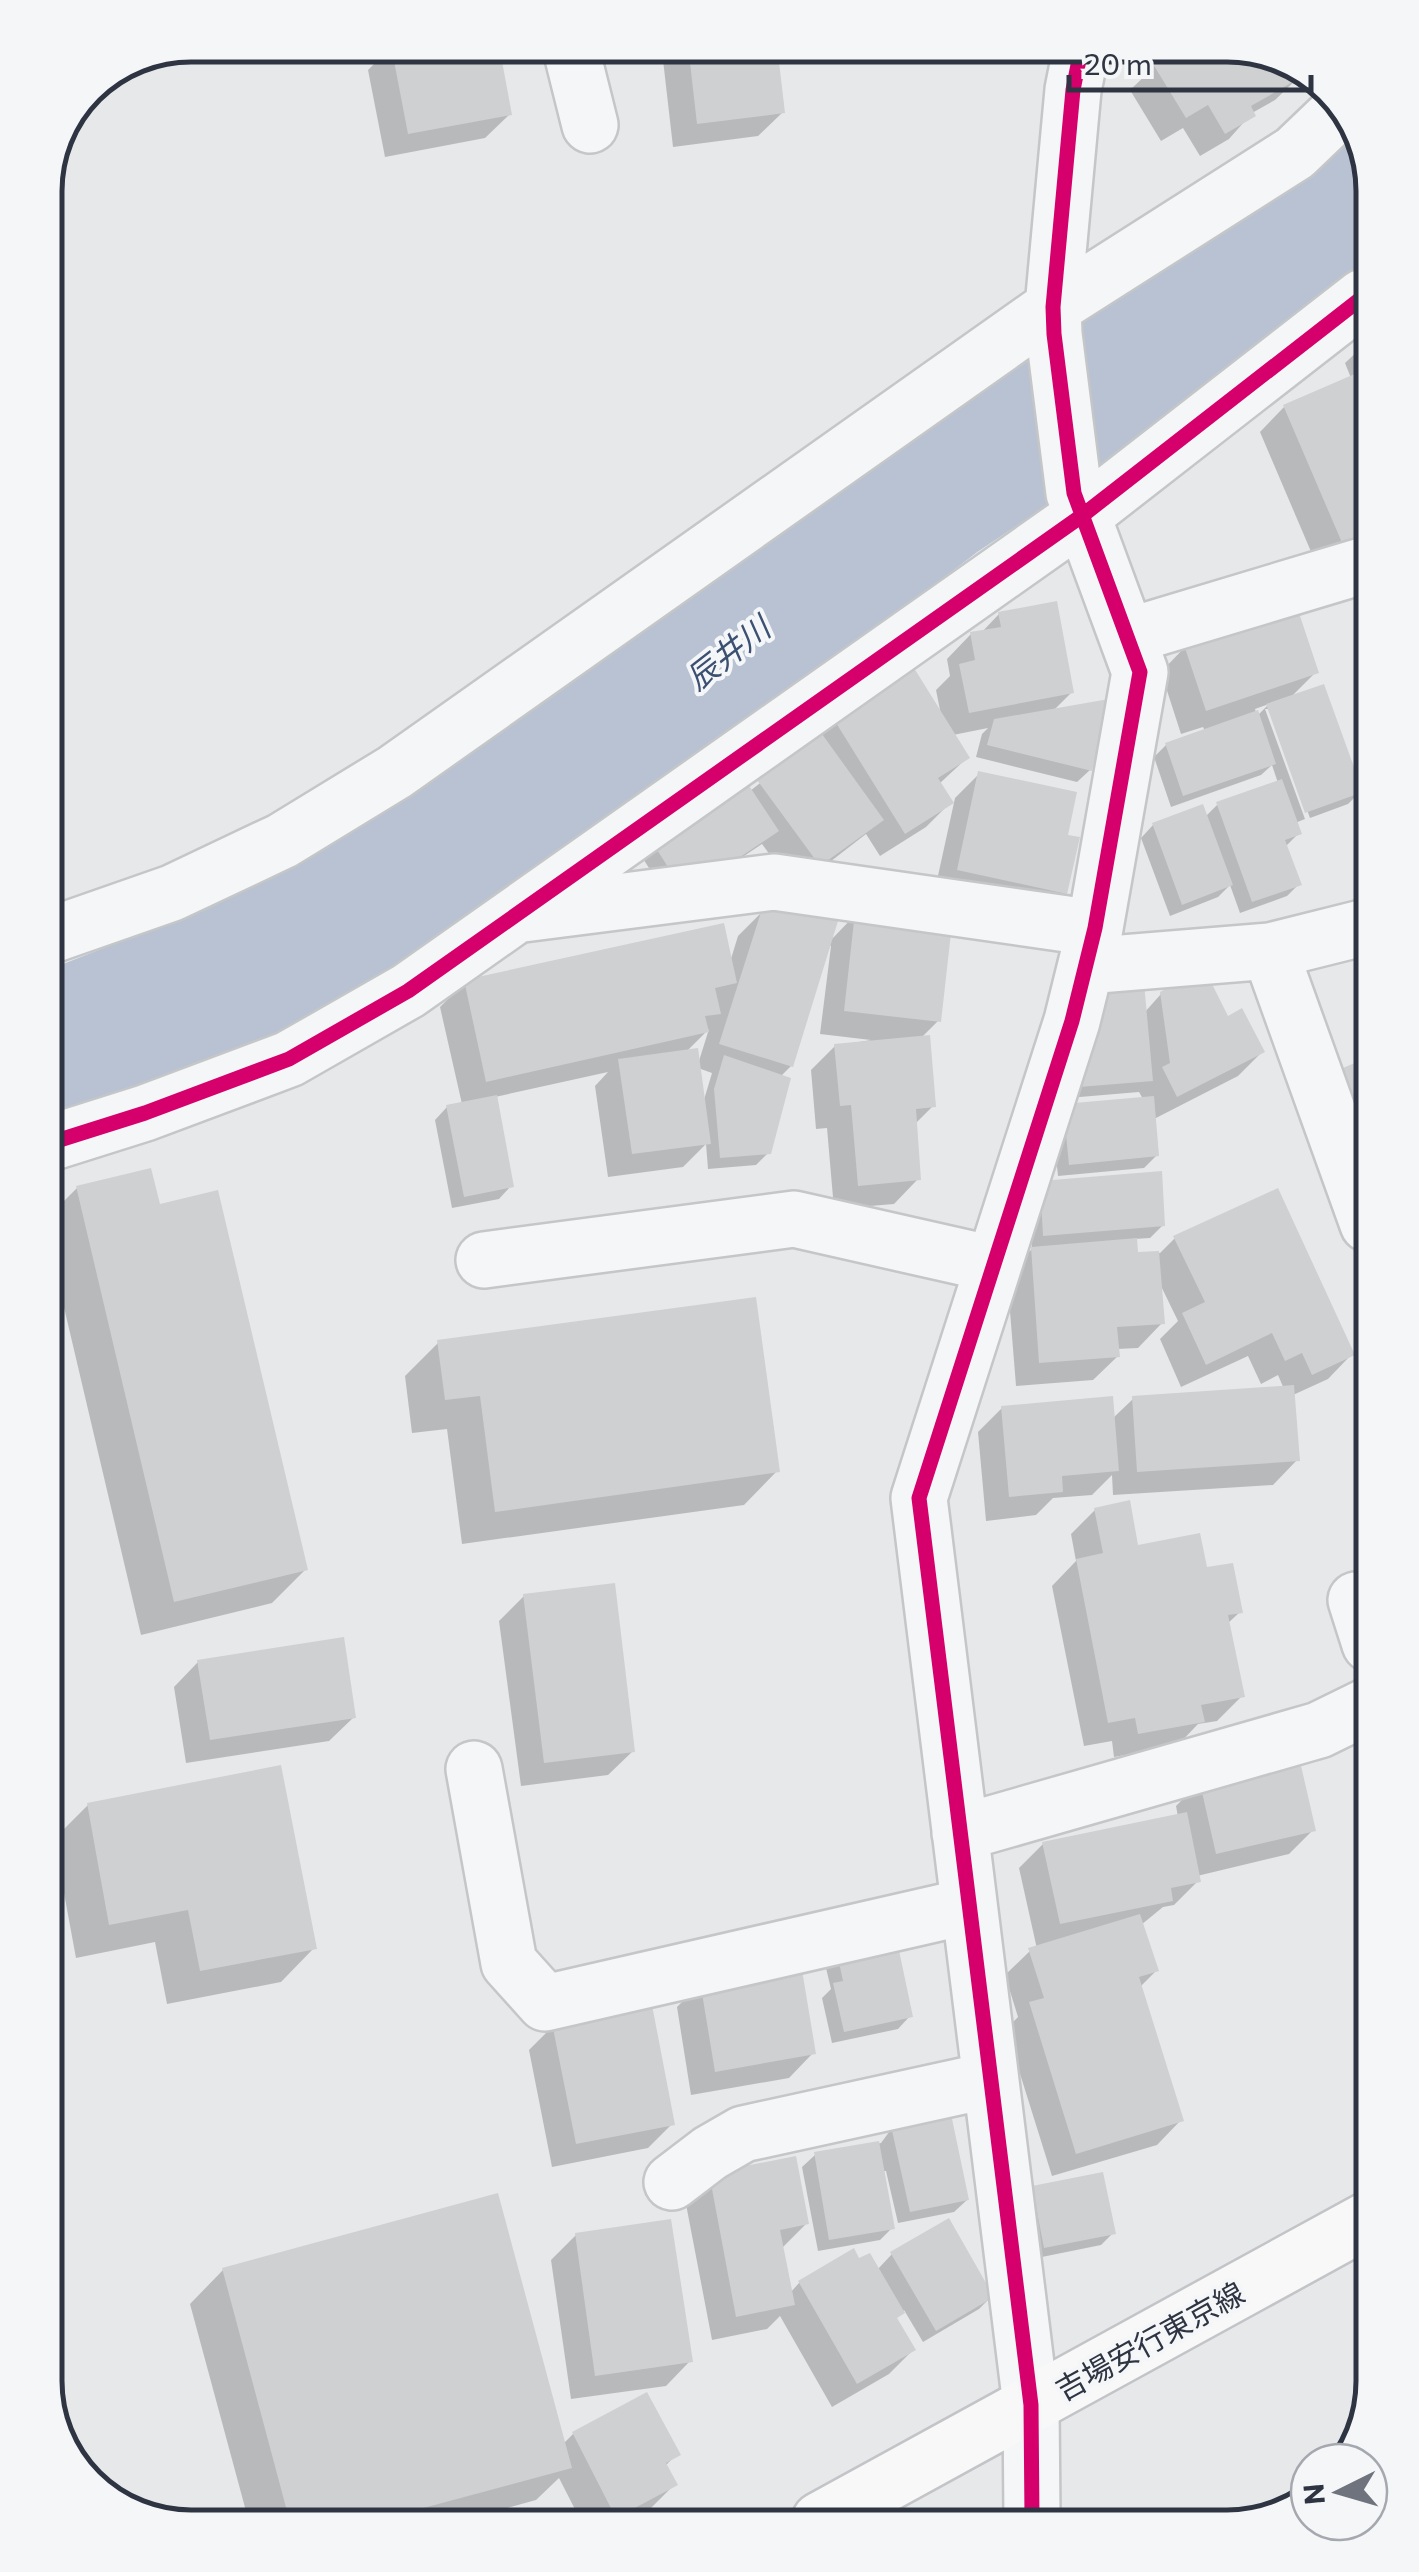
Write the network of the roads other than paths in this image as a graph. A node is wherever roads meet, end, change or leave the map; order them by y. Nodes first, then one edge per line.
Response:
1 (574, 62) edge
2 (1078, 63) edge
3 (1333, 117) edge
4 (590, 125) dead end
5 (1356, 303) edge
6 (1053, 320) junction
7 (1079, 504) junction
8 (1356, 568) edge
9 (1129, 636) junction
10 (519, 915) junction
11 (1356, 929) edge
12 (63, 931) edge
13 (1090, 947) junction
14 (1270, 952) junction
15 (63, 1139) edge
16 (1356, 1191) edge
17 (484, 1260) dead end
18 (993, 1264) junction
19 (1356, 1712) edge
20 (474, 1769) dead end
21 (960, 1833) junction
22 (969, 1906) junction
23 (990, 2080) junction
24 (672, 2182) dead end
25 (1356, 2226) edge
26 (1030, 2406) junction
27 (839, 2510) edge
28 (1032, 2510) edge

1 - 4 street
2 - 6 street
3 - 6 street
5 - 7 street
6 - 7 street
6 - 12 street
7 - 9 street
7 - 10 street
8 - 9 street
9 - 13 street
10 - 13 street
10 - 15 street
11 - 14 street
13 - 14 street
13 - 18 street
14 - 16 street
17 - 18 street
18 - 21 street
19 - 21 street
20 - 22 street
21 - 22 street
22 - 23 street
23 - 24 street
23 - 26 street
25 - 26 main road, 吉場安行東京線
26 - 27 main road, 吉場安行東京線
26 - 28 street

